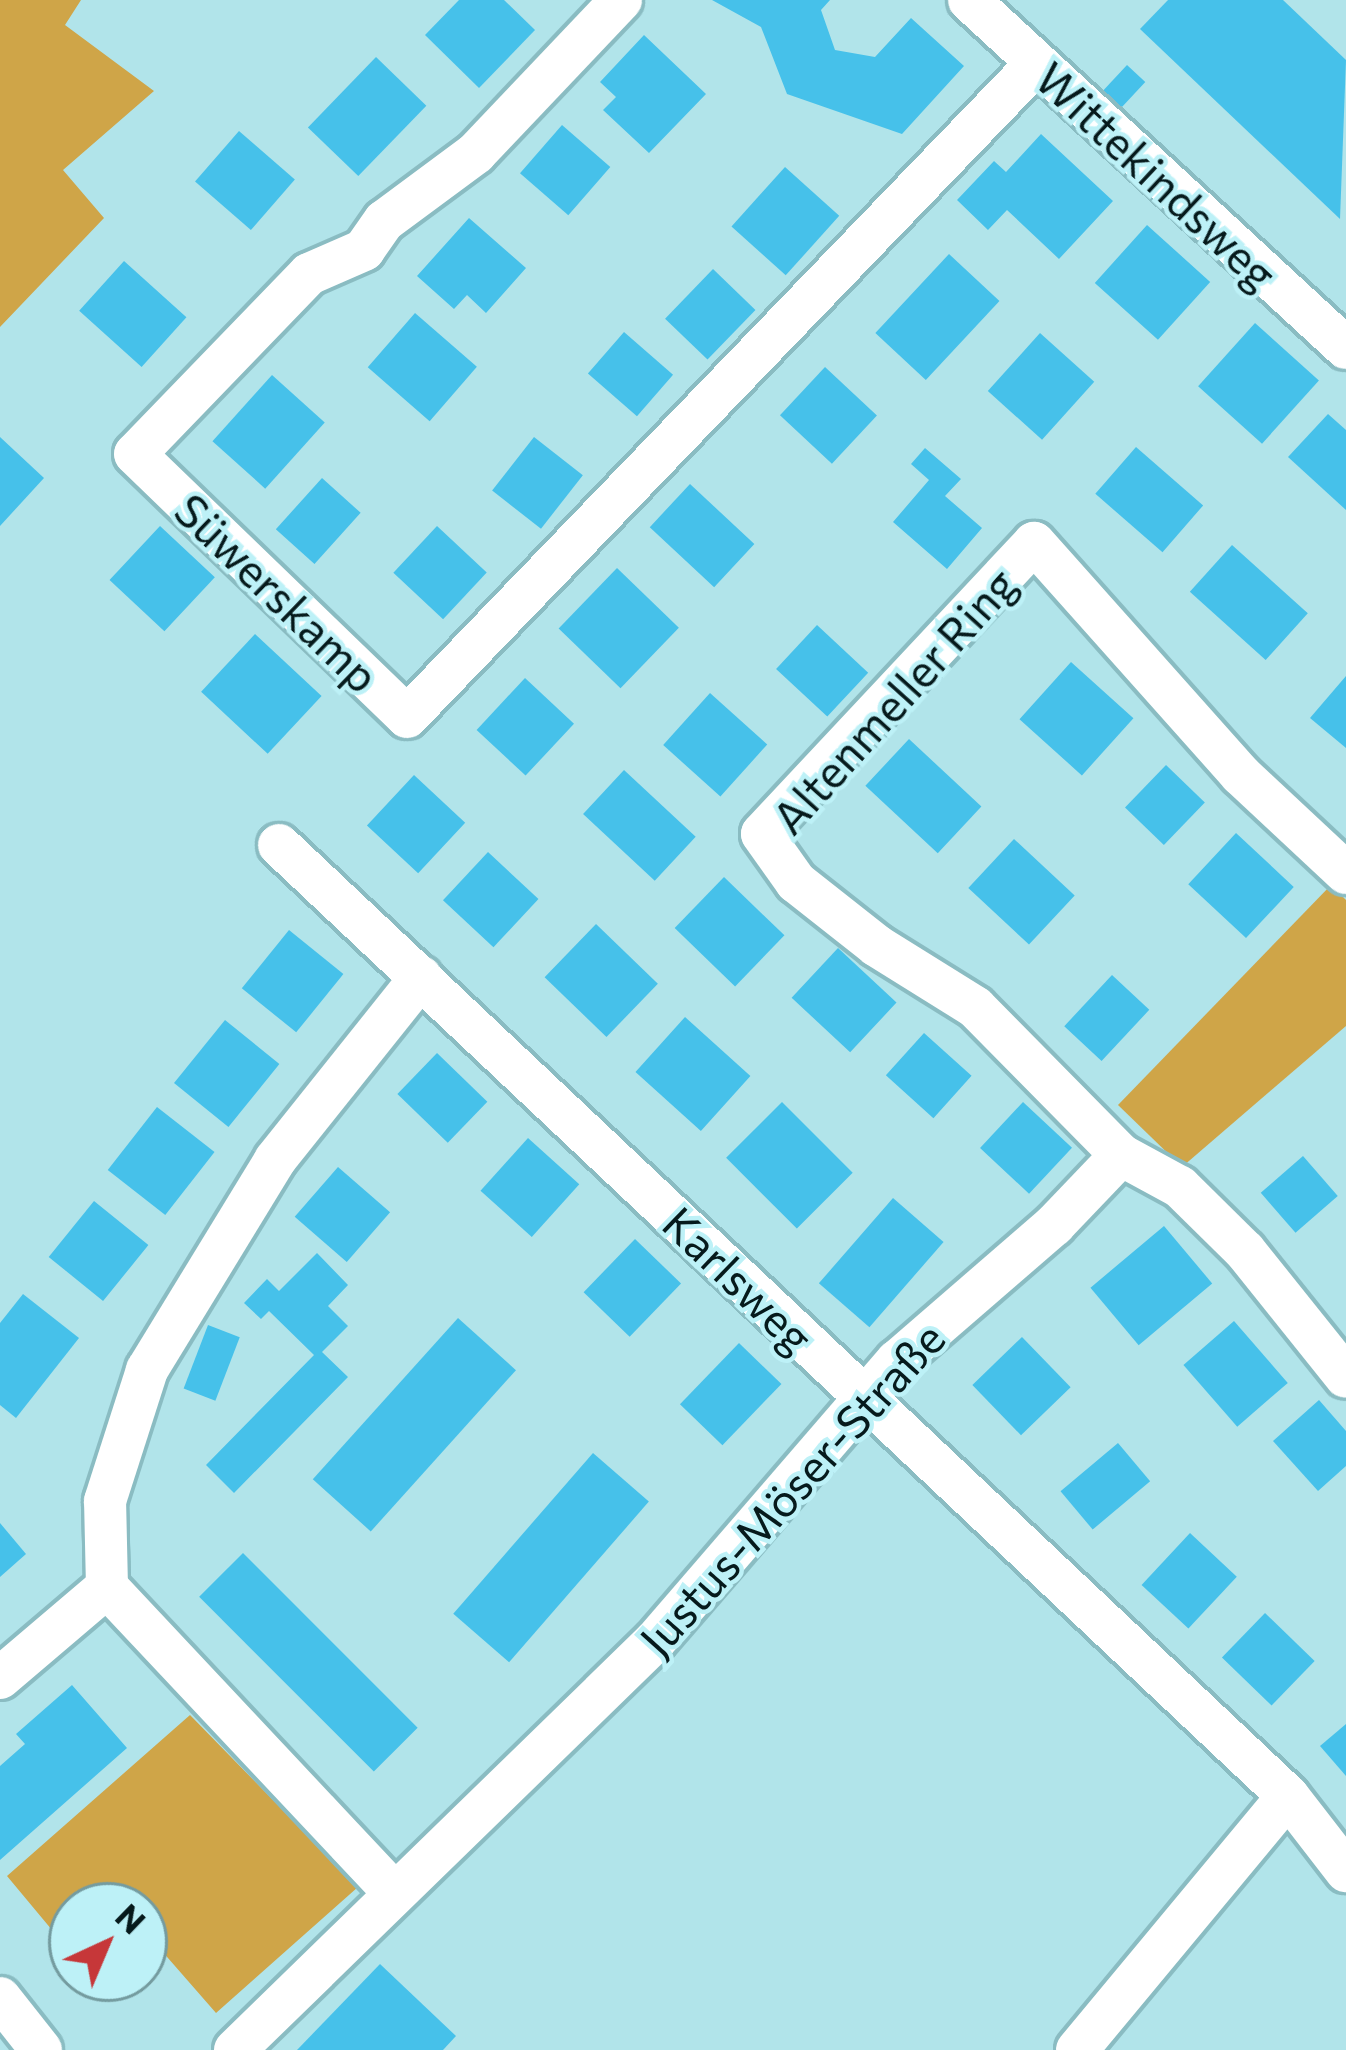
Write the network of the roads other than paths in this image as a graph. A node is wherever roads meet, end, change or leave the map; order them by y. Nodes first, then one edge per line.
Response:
1 (621, 0) edge
2 (969, 0) edge
3 (1036, 64) junction
4 (1346, 348) edge
5 (279, 845) dead end
6 (1346, 873) edge
7 (421, 977) junction
8 (1121, 1154) junction
9 (1346, 1377) edge
10 (865, 1400) junction
11 (107, 1588) junction
12 (0, 1678) edge
13 (1288, 1796) junction
14 (1346, 1870) edge
15 (393, 1892) junction
16 (0, 1998) edge
17 (41, 2050) edge
18 (235, 2050) edge
19 (1077, 2050) edge

1 - 3 street, Süwerskamp
2 - 3 street, Wittekindsweg
3 - 4 street, Wittekindsweg
5 - 7 street, Karlsweg
6 - 8 street, Altenmeller Ring
7 - 10 street, Karlsweg
7 - 11 street
8 - 9 street
8 - 10 street, Justus-Möser-Straße
10 - 13 street, Karlsweg
10 - 15 street, Justus-Möser-Straße
11 - 12 street
11 - 15 street
13 - 14 street, Karlsweg
13 - 19 street
15 - 18 street, Justus-Möser-Straße
16 - 17 street

